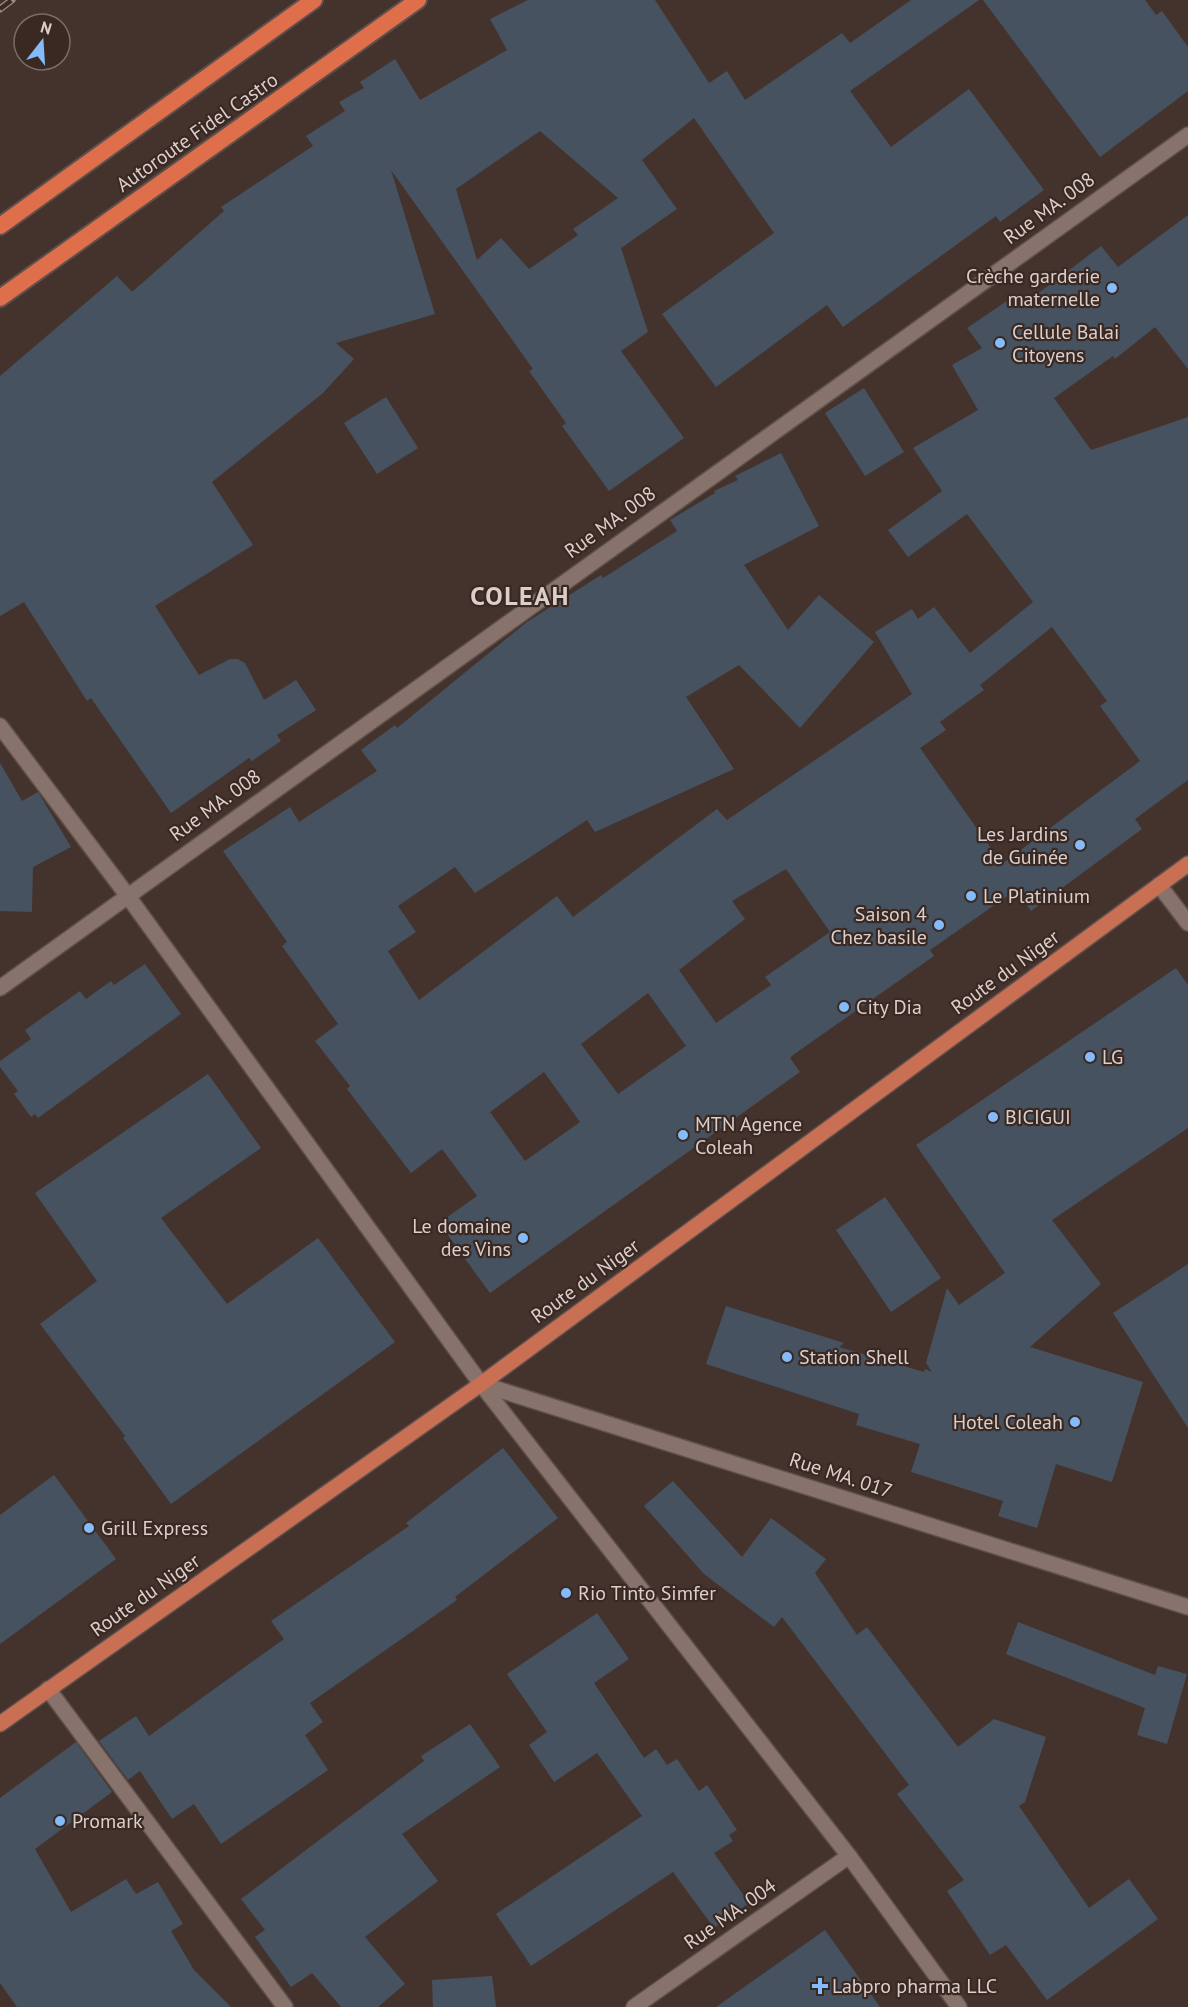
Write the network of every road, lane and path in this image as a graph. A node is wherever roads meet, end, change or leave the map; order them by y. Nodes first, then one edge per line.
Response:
1 (314, 0) edge
2 (417, 0) edge
3 (1188, 135) edge
4 (0, 226) edge
5 (0, 298) edge
6 (0, 726) edge
7 (1188, 864) edge
8 (1159, 885) junction
9 (127, 895) junction
10 (1188, 923) edge
11 (0, 988) edge
12 (481, 1384) junction
13 (1188, 1607) edge
14 (48, 1689) junction
15 (0, 1724) edge
16 (849, 1856) junction
17 (285, 2007) edge
18 (634, 2007) edge
19 (959, 2007) edge

1 - 4 highway, Autoroute Fidel Castro
2 - 5 highway, Autoroute Fidel Castro
3 - 9 street, Rue MA. 008
6 - 9 street
7 - 8 main road, Route du Niger
8 - 10 street
8 - 12 main road, Route du Niger
9 - 11 street, Rue MA. 008
9 - 12 street
12 - 13 street, Rue MA. 017
12 - 14 main road, Route du Niger
12 - 16 street
14 - 15 main road, Route du Niger
14 - 17 street
16 - 18 street, Rue MA. 004
16 - 19 street

